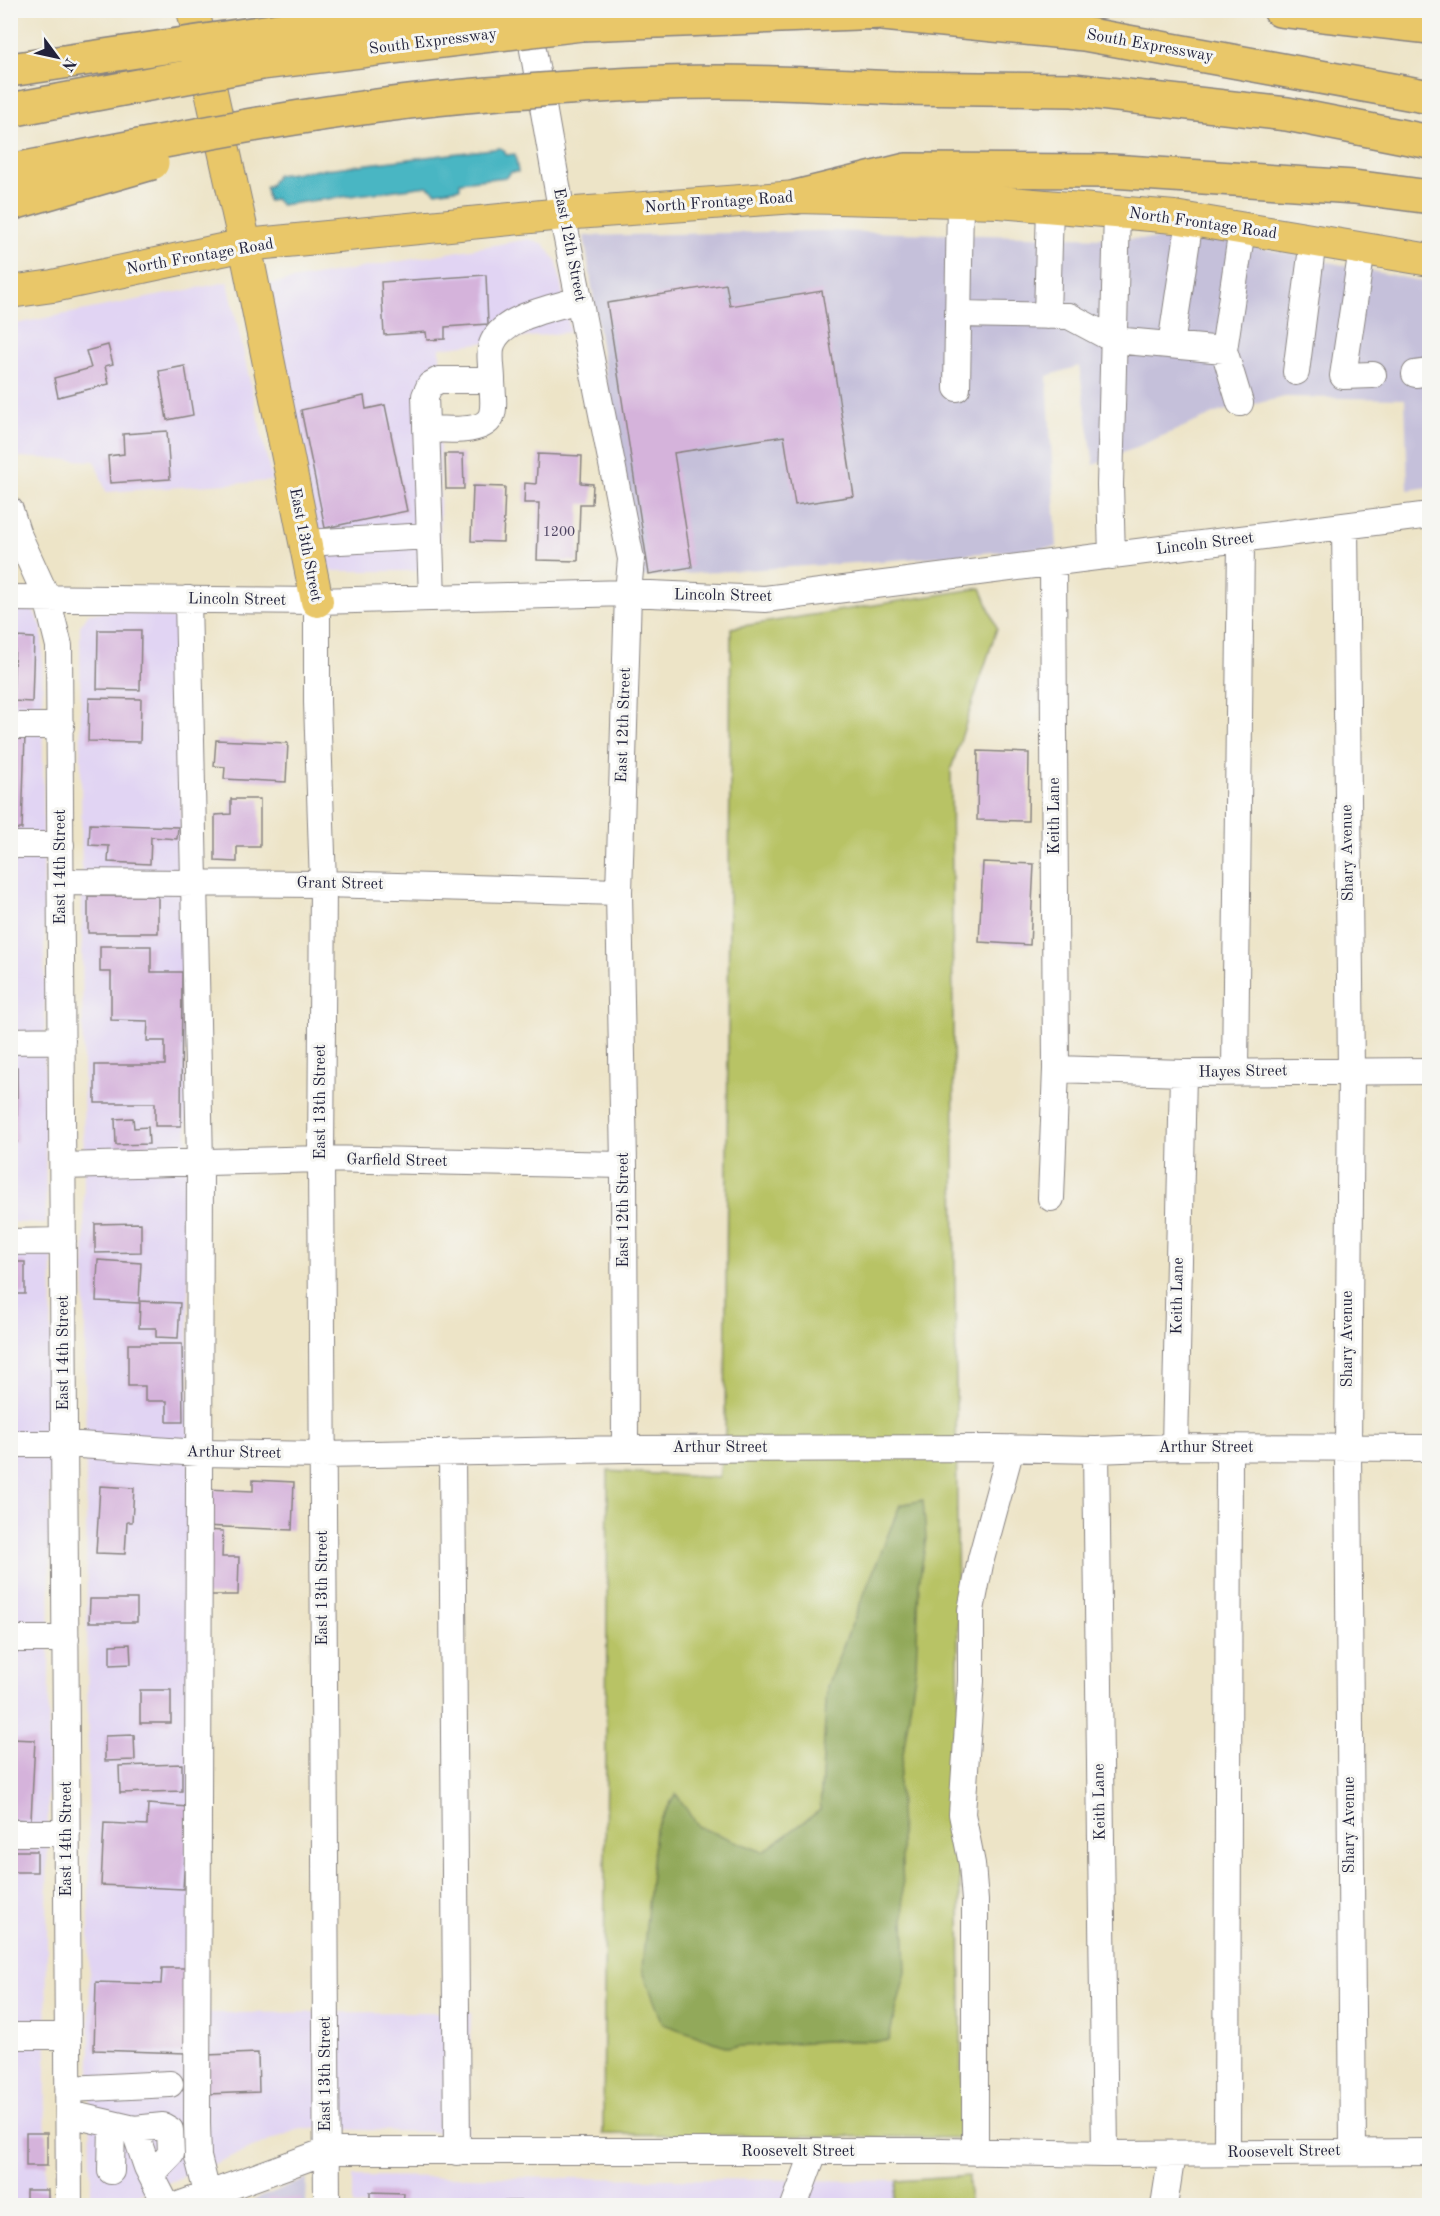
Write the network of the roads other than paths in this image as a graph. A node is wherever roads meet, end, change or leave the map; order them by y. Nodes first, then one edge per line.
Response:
1 (193, 10) edge
2 (479, 10) edge
3 (526, 10) edge
4 (848, 10) edge
5 (1280, 10) edge
6 (883, 12) junction
7 (1430, 27) edge
8 (10, 70) edge
9 (1430, 97) edge
10 (10, 110) edge
11 (324, 114) junction
12 (1430, 142) edge
13 (10, 171) edge
14 (796, 197) junction
15 (1430, 197) edge
16 (960, 201) junction
17 (10, 204) edge
18 (1050, 207) junction
19 (1117, 212) junction
20 (562, 214) junction
21 (1190, 220) junction
22 (1242, 229) junction
23 (1313, 240) junction
24 (245, 245) junction
25 (1362, 249) junction
26 (1430, 260) edge
27 (10, 292) edge
28 (579, 300) junction
29 (958, 314) junction
30 (1047, 316) junction
31 (1114, 340) junction
32 (1171, 345) junction
33 (1224, 350) junction
34 (1296, 372) dead end
35 (1373, 375) dead end
36 (492, 380) junction
37 (957, 388) dead end
38 (1240, 403) dead end
39 (426, 429) junction
40 (10, 510) edge
41 (1430, 515) edge
42 (1345, 526) junction
43 (429, 536) junction
44 (1241, 539) junction
45 (305, 543) junction
46 (1112, 556) junction
47 (1053, 564) junction
48 (628, 593) junction
49 (10, 598) edge
50 (47, 598) junction
51 (432, 598) junction
52 (188, 599) junction
53 (317, 601) junction
54 (10, 726) edge
55 (60, 726) junction
56 (10, 845) edge
57 (61, 845) junction
58 (62, 882) junction
59 (194, 883) junction
60 (323, 884) junction
61 (619, 892) junction
62 (62, 1040) junction
63 (10, 1041) edge
64 (1056, 1069) junction
65 (1351, 1070) junction
66 (1430, 1071) edge
67 (1235, 1072) junction
68 (1183, 1073) junction
69 (321, 1159) junction
70 (200, 1163) junction
71 (624, 1165) junction
72 (63, 1166) junction
73 (1051, 1198) dead end
74 (63, 1241) junction
75 (10, 1242) edge
76 (10, 1444) edge
77 (65, 1444) junction
78 (1011, 1448) junction
79 (1175, 1448) junction
80 (1229, 1448) junction
81 (1430, 1448) edge
82 (625, 1449) junction
83 (1348, 1449) junction
84 (1096, 1450) junction
85 (452, 1452) junction
86 (199, 1454) junction
87 (322, 1455) junction
88 (10, 1639) edge
89 (66, 1639) junction
90 (10, 1833) edge
91 (67, 1833) junction
92 (10, 2036) edge
93 (68, 2036) junction
94 (170, 2084) dead end
95 (69, 2102) junction
96 (123, 2127) junction
97 (327, 2151) junction
98 (457, 2152) junction
99 (814, 2152) junction
100 (975, 2152) junction
101 (1353, 2152) junction
102 (1430, 2152) edge
103 (1227, 2153) junction
104 (1105, 2154) junction
105 (1172, 2154) junction
106 (111, 2171) dead end
107 (151, 2175) junction
108 (207, 2193) junction
109 (69, 2205) edge
110 (167, 2205) edge
111 (176, 2205) edge
112 (327, 2205) edge
113 (794, 2205) edge
114 (1164, 2205) edge

1 - 24 main road, East 13th Street
2 - 8 highway, bridge
3 - 20 street, East 12th Street
4 - 6 highway, bridge
5 - 7 highway
6 - 9 highway, South Expressway
6 - 10 highway, South Expressway, bridge
11 - 12 highway, bridge
11 - 13 highway, bridge
11 - 17 highway, bridge
14 - 15 highway
14 - 16 main road, North Frontage Road
14 - 20 main road, North Frontage Road
16 - 18 main road, North Frontage Road
16 - 29 street
18 - 19 main road, North Frontage Road
18 - 30 street
19 - 21 main road, North Frontage Road
19 - 31 street
20 - 24 main road, North Frontage Road
20 - 28 street, East 12th Street
21 - 22 main road, North Frontage Road
21 - 32 street
22 - 23 main road, North Frontage Road
22 - 33 street
23 - 25 main road, North Frontage Road
23 - 34 street
24 - 27 main road, North Frontage Road
24 - 45 main road, East 13th Street
25 - 26 main road, North Frontage Road
25 - 35 street
28 - 36 street
28 - 48 street, East 12th Street
29 - 30 street
29 - 37 street
30 - 31 street
31 - 32 street
31 - 46 street
32 - 33 street
33 - 38 street
36 - 39 street
36 - 39 street
39 - 43 street
40 - 50 street, East 14th Street
41 - 42 street, Lincoln Street
42 - 44 street, Lincoln Street
42 - 65 street, Shary Avenue
43 - 45 street
43 - 51 street
44 - 46 street, Lincoln Street
44 - 67 street
45 - 53 main road, East 13th Street
46 - 47 street, Lincoln Street
47 - 48 street, Lincoln Street
47 - 64 street, Keith Lane
48 - 51 street, Lincoln Street
48 - 61 street, East 12th Street
49 - 50 street, Lincoln Street
50 - 52 street, Lincoln Street
50 - 55 street, East 14th Street
51 - 53 street, Lincoln Street
52 - 53 street, Lincoln Street
52 - 59 street
53 - 60 street, East 13th Street
54 - 55 street
55 - 57 street, East 14th Street
56 - 57 street
57 - 58 street, East 14th Street
58 - 59 street, Grant Street
58 - 62 street, East 14th Street
59 - 60 street, Grant Street
59 - 70 street
60 - 61 street, Grant Street
60 - 69 street, East 13th Street
61 - 71 street, East 12th Street
62 - 63 street
62 - 72 street, East 14th Street
64 - 68 street, Hayes Street
64 - 73 street, Keith Lane
65 - 66 street, Hayes Street
65 - 67 street, Hayes Street
65 - 83 street, Shary Avenue
67 - 68 street, Hayes Street
68 - 79 street, Keith Lane
69 - 70 street, Garfield Street
69 - 71 street, Garfield Street
69 - 87 street, East 13th Street
70 - 72 street, Garfield Street
70 - 86 street
71 - 82 street, East 12th Street
72 - 74 street, East 14th Street
74 - 75 street
74 - 77 street, East 14th Street
76 - 77 street, Arthur Street
77 - 86 street, Arthur Street
77 - 89 street, East 14th Street
78 - 82 street, Arthur Street
78 - 84 street, Arthur Street
78 - 100 street
79 - 80 street, Arthur Street
79 - 84 street, Arthur Street
80 - 83 street, Arthur Street
80 - 103 street
81 - 83 street, Arthur Street
82 - 85 street, Arthur Street
83 - 101 street, Shary Avenue
84 - 104 street, Keith Lane
85 - 87 street, Arthur Street
85 - 98 street
86 - 87 street, Arthur Street
86 - 108 street
87 - 97 street, East 13th Street
88 - 89 street
89 - 91 street, East 14th Street
90 - 91 street
91 - 93 street, East 14th Street
92 - 93 street
93 - 95 street, East 14th Street
94 - 95 street
95 - 96 street
95 - 109 street, East 14th Street
96 - 106 street
96 - 107 street
96 - 107 street
97 - 98 street, Roosevelt Street
97 - 108 street, Roosevelt Street
97 - 112 street, East 13th Street
98 - 99 street, Roosevelt Street
99 - 100 street, Roosevelt Street
99 - 113 street
100 - 104 street, Roosevelt Street
101 - 102 street, Roosevelt Street
101 - 103 street, Roosevelt Street
103 - 105 street, Roosevelt Street
104 - 105 street, Roosevelt Street
105 - 114 street
107 - 110 street
108 - 111 street, Roosevelt Street

